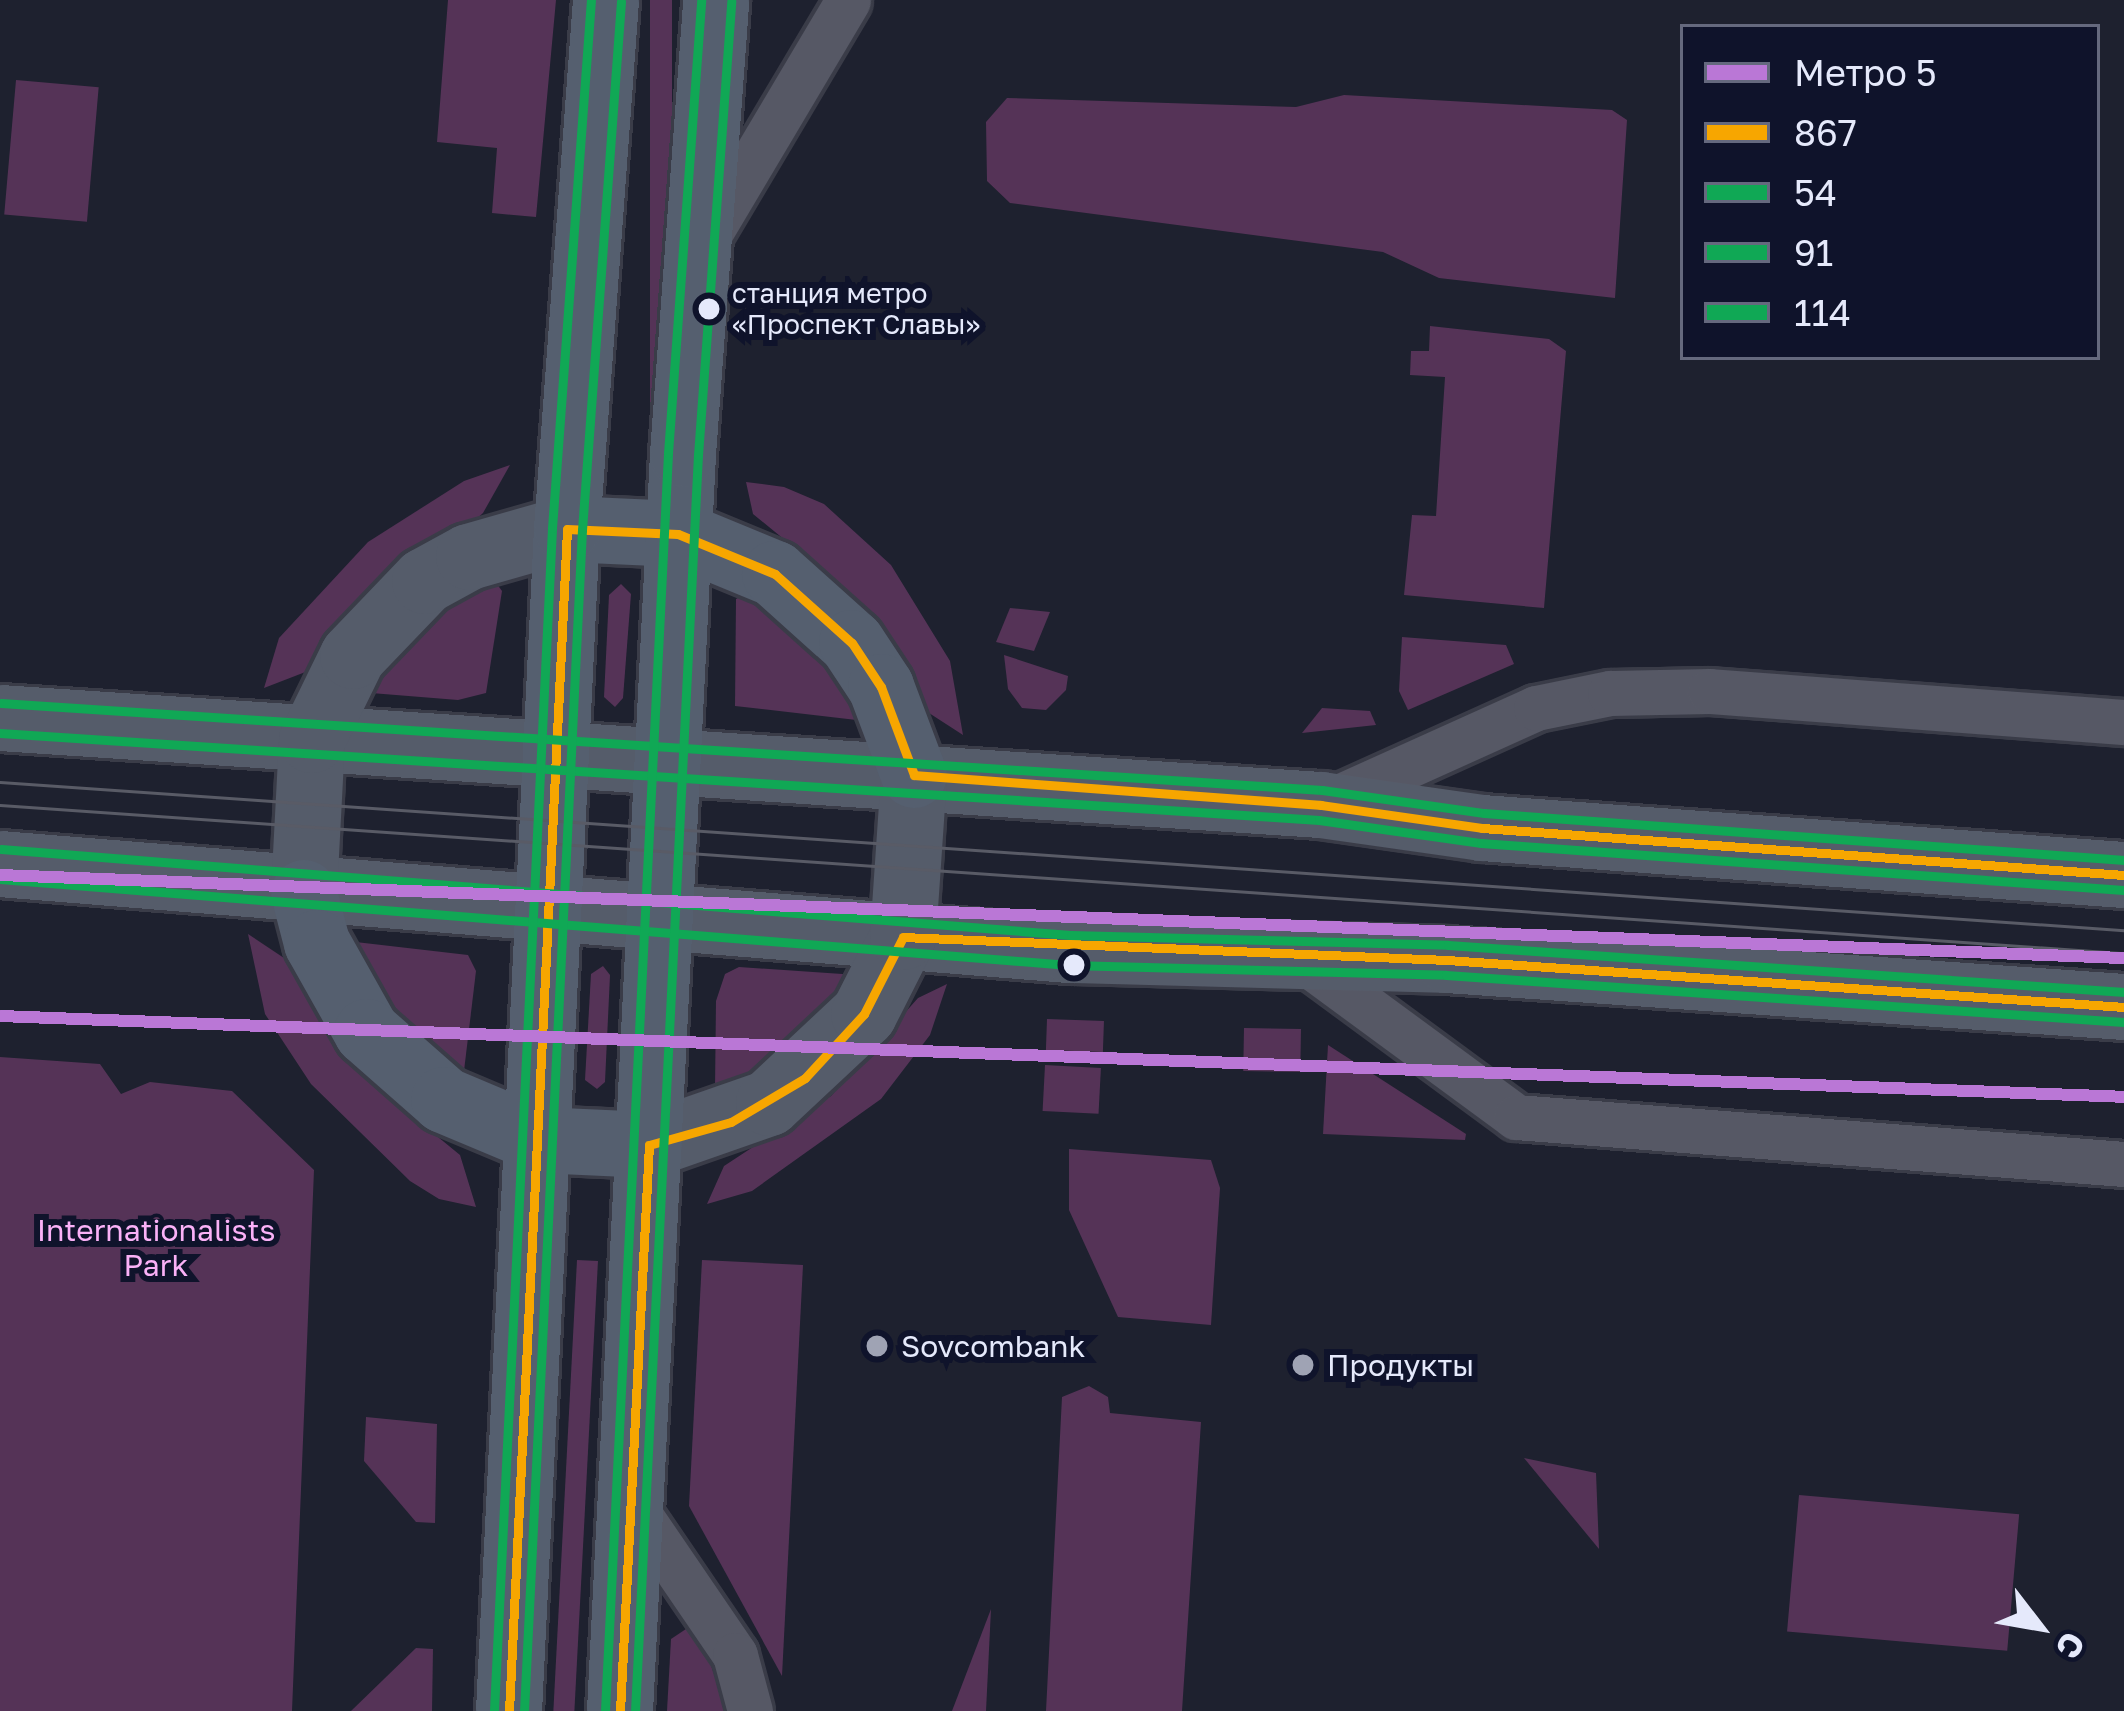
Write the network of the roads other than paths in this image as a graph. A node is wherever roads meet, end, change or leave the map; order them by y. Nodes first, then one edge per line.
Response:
1 (606, 0) edge
2 (716, 0) edge
3 (848, 0) edge
4 (696, 255) junction
5 (567, 529) junction
6 (678, 534) junction
7 (0, 718) edge
8 (2124, 722) edge
9 (313, 740) junction
10 (555, 755) junction
11 (666, 761) junction
12 (914, 775) junction
13 (1321, 805) junction
14 (0, 864) edge
15 (2124, 875) edge
16 (304, 893) junction
17 (549, 909) junction
18 (660, 917) junction
19 (903, 937) junction
20 (1301, 959) junction
21 (2124, 1007) edge
22 (538, 1140) junction
23 (649, 1145) junction
24 (2124, 1165) edge
25 (630, 1501) junction
26 (509, 1711) edge
27 (620, 1711) edge
28 (750, 1711) edge

1 - 5 main road
2 - 4 main road
3 - 4 street
4 - 6 main road
5 - 6 main road
5 - 9 main road
5 - 10 main road
6 - 11 main road
6 - 12 main road
7 - 9 main road
8 - 13 street
9 - 10 main road
9 - 16 main road
10 - 11 main road
10 - 17 main road
11 - 12 main road
11 - 18 main road
12 - 13 main road
12 - 19 main road
13 - 15 main road
14 - 16 main road
16 - 17 main road
16 - 22 main road
17 - 18 main road
17 - 22 main road
18 - 19 main road
18 - 23 main road
19 - 20 main road
19 - 23 main road
20 - 21 main road
20 - 24 street
22 - 23 main road
22 - 26 main road
23 - 25 main road
25 - 27 main road
25 - 28 street

